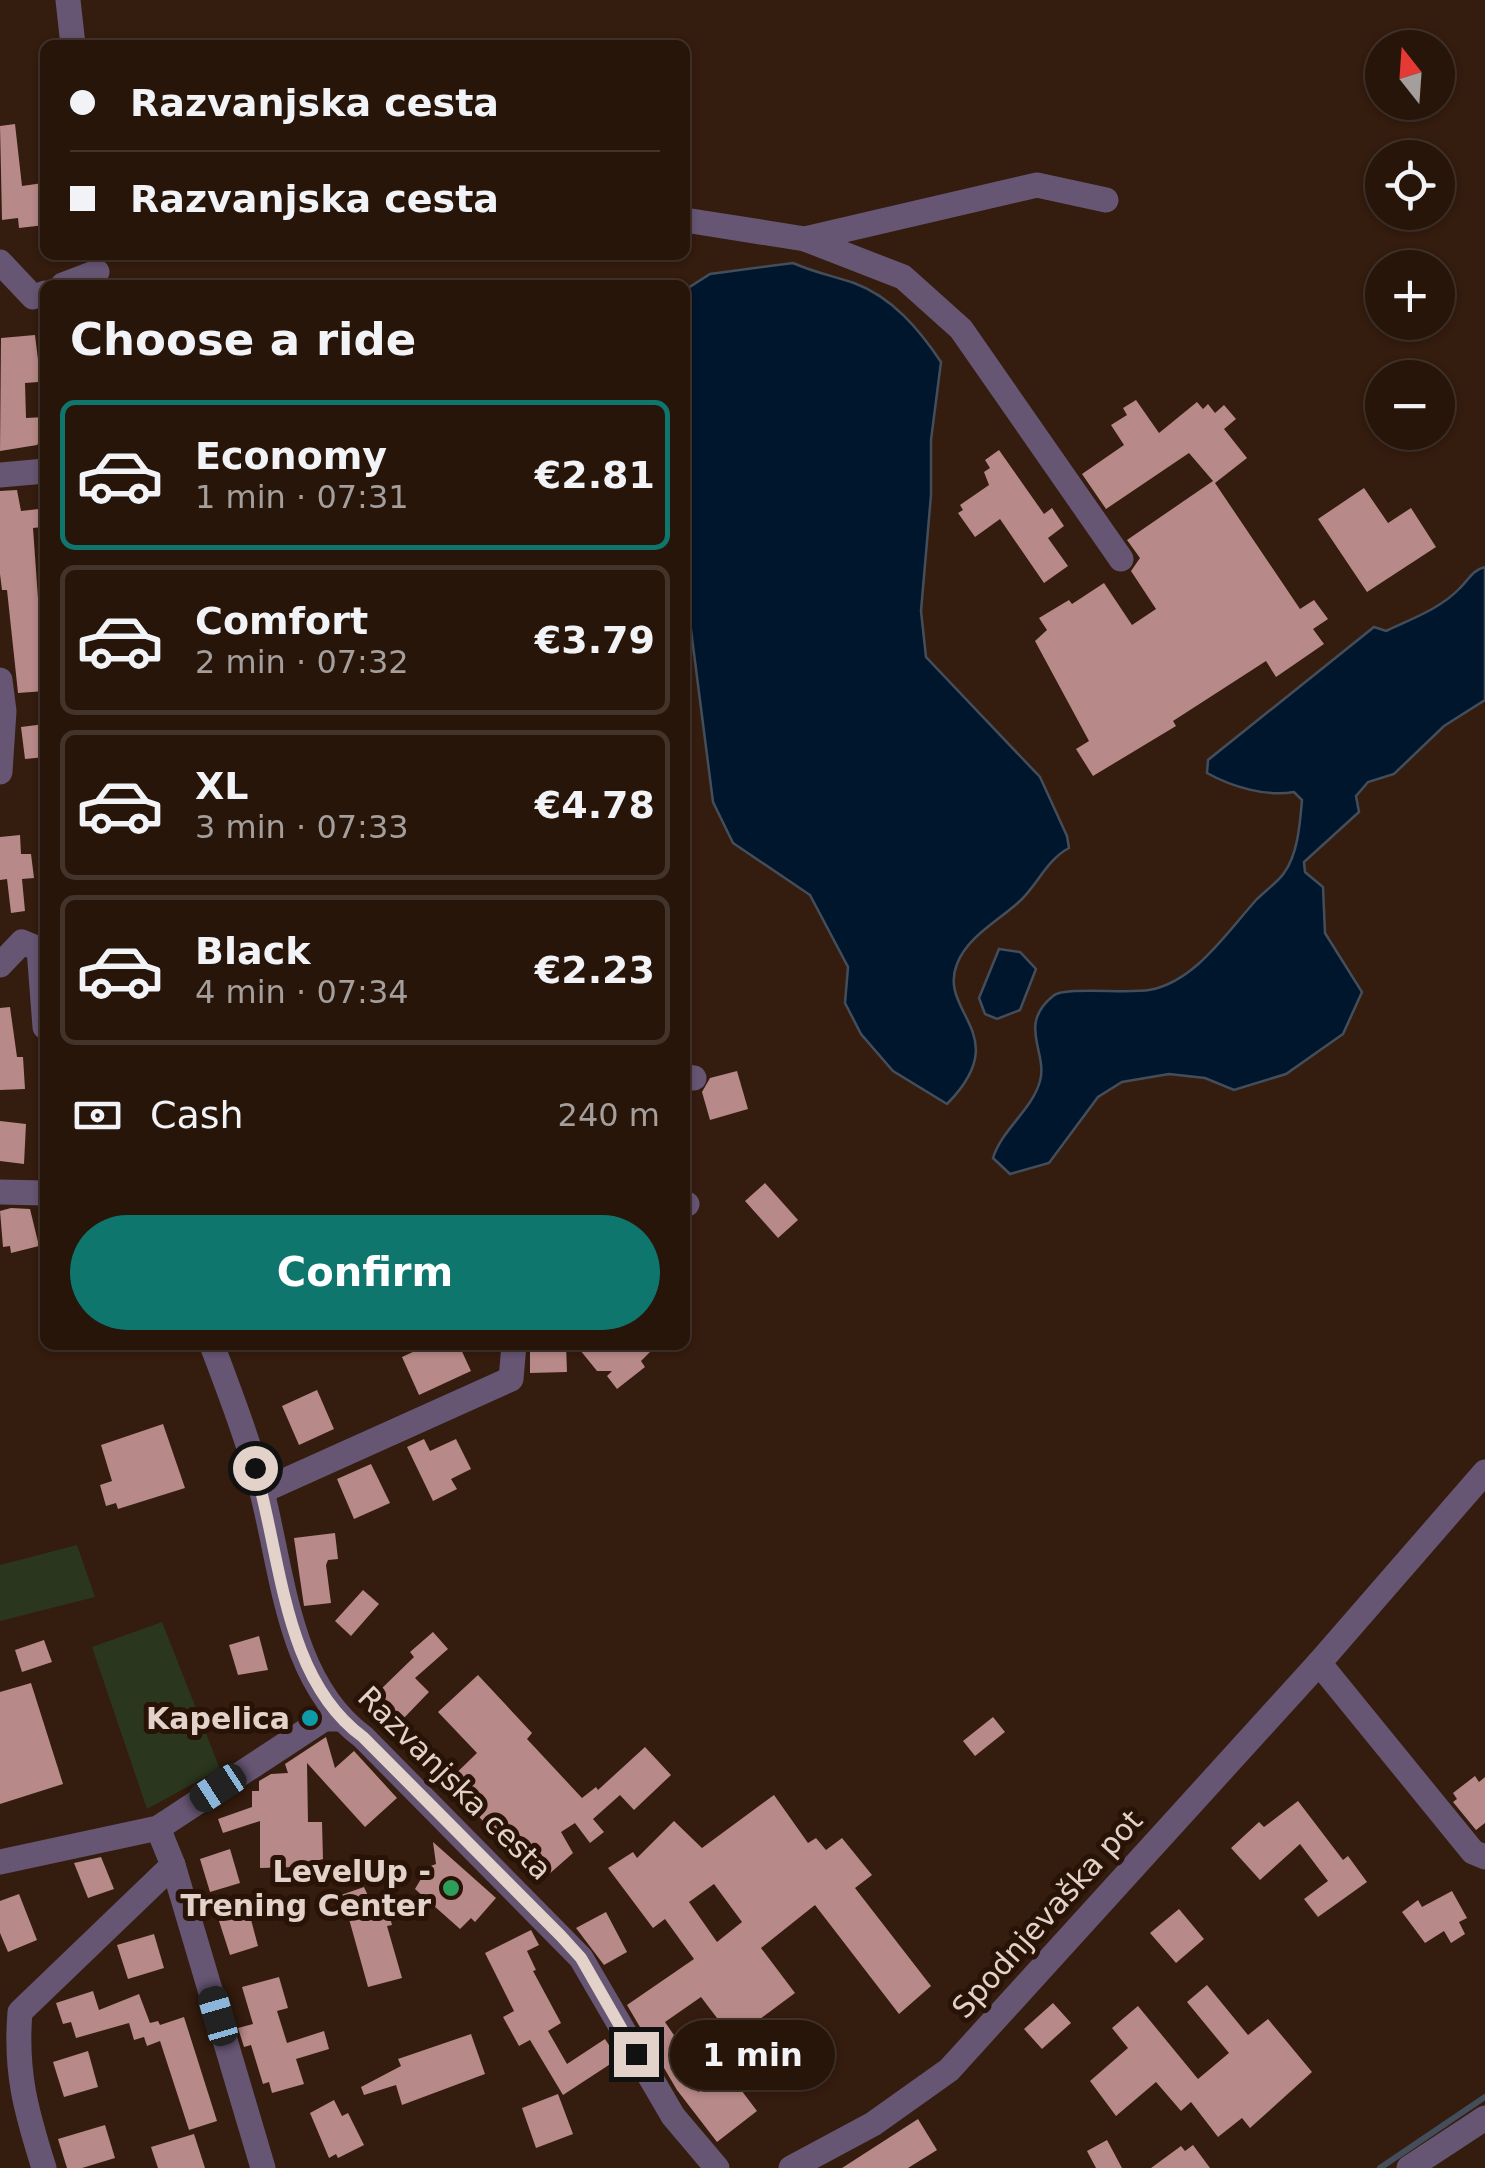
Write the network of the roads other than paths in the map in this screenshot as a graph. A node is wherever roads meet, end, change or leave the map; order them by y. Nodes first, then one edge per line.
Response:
1 (68, 0) edge
2 (72, 40) edge
3 (1106, 200) dead end
4 (690, 221) edge
5 (805, 239) junction
6 (0, 262) edge
7 (99, 266) edge
8 (73, 280) edge
9 (40, 294) edge
10 (40, 471) edge
11 (0, 475) edge
12 (1121, 559) dead end
13 (0, 680) edge
14 (0, 772) edge
15 (0, 964) edge
16 (40, 971) edge
17 (0, 1192) edge
18 (40, 1193) edge
19 (214, 1350) edge
20 (514, 1350) edge
21 (1485, 1472) edge
22 (262, 1491) junction
23 (1318, 1662) junction
24 (332, 1719) junction
25 (158, 1828) junction
26 (1485, 1857) edge
27 (0, 1862) edge
28 (173, 1865) junction
29 (20, 2012) junction
30 (0, 2040) edge
31 (1485, 2118) edge
32 (44, 2168) edge
33 (263, 2168) edge
34 (717, 2168) edge
35 (790, 2168) edge
36 (1409, 2168) edge

1 - 2 street
3 - 5 street
4 - 5 street
5 - 12 street
6 - 9 street
7 - 8 street
10 - 11 street
13 - 14 street
15 - 16 street
17 - 18 street
19 - 22 street, Razvanjska cesta
20 - 22 street
21 - 23 street, Spodnjevaška pot
22 - 24 street, Razvanjska cesta
23 - 26 street
23 - 35 street, Spodnjevaška pot
24 - 25 street
24 - 34 street, Razvanjska cesta
25 - 27 street
25 - 28 street
28 - 29 street
28 - 33 street
29 - 30 street
29 - 32 street
31 - 36 street

